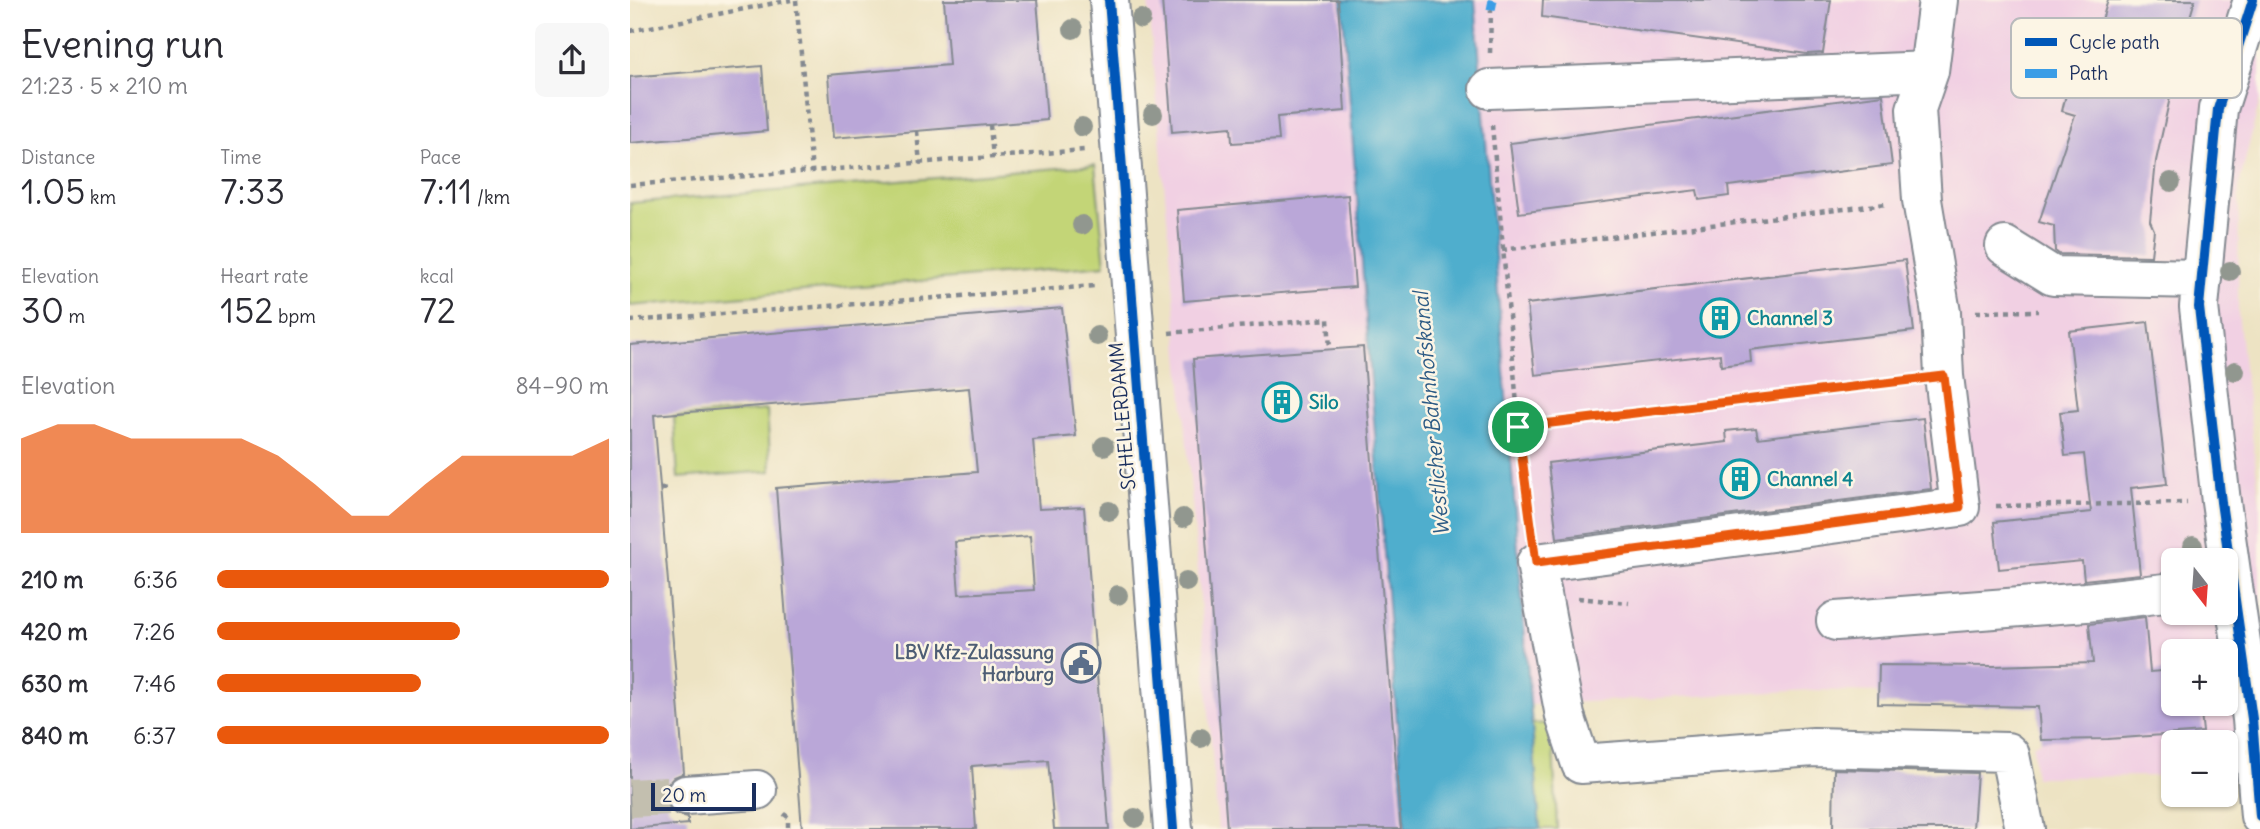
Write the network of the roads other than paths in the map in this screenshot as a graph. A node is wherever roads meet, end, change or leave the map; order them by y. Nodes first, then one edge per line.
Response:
1 (1109, 0) edge
2 (1938, 0) edge
3 (2253, 0) edge
4 (2242, 34) edge
5 (1929, 71) junction
6 (1489, 89) road end
7 (2222, 98) edge
8 (2005, 246) dead end
9 (2202, 279) junction
10 (2226, 548) edge
11 (2161, 593) edge
12 (1836, 621) dead end
13 (2237, 625) edge
14 (757, 790) dead end
15 (686, 795) tunnel mouth
16 (2260, 816) edge
17 (1173, 829) edge
18 (2025, 829) edge

1 - 17 street, SCHELLERDAMM
2 - 5 street
3 - 4 street
5 - 6 street
5 - 18 street
7 - 9 street
8 - 9 street
9 - 10 street
11 - 12 street
13 - 16 street
14 - 15 street

